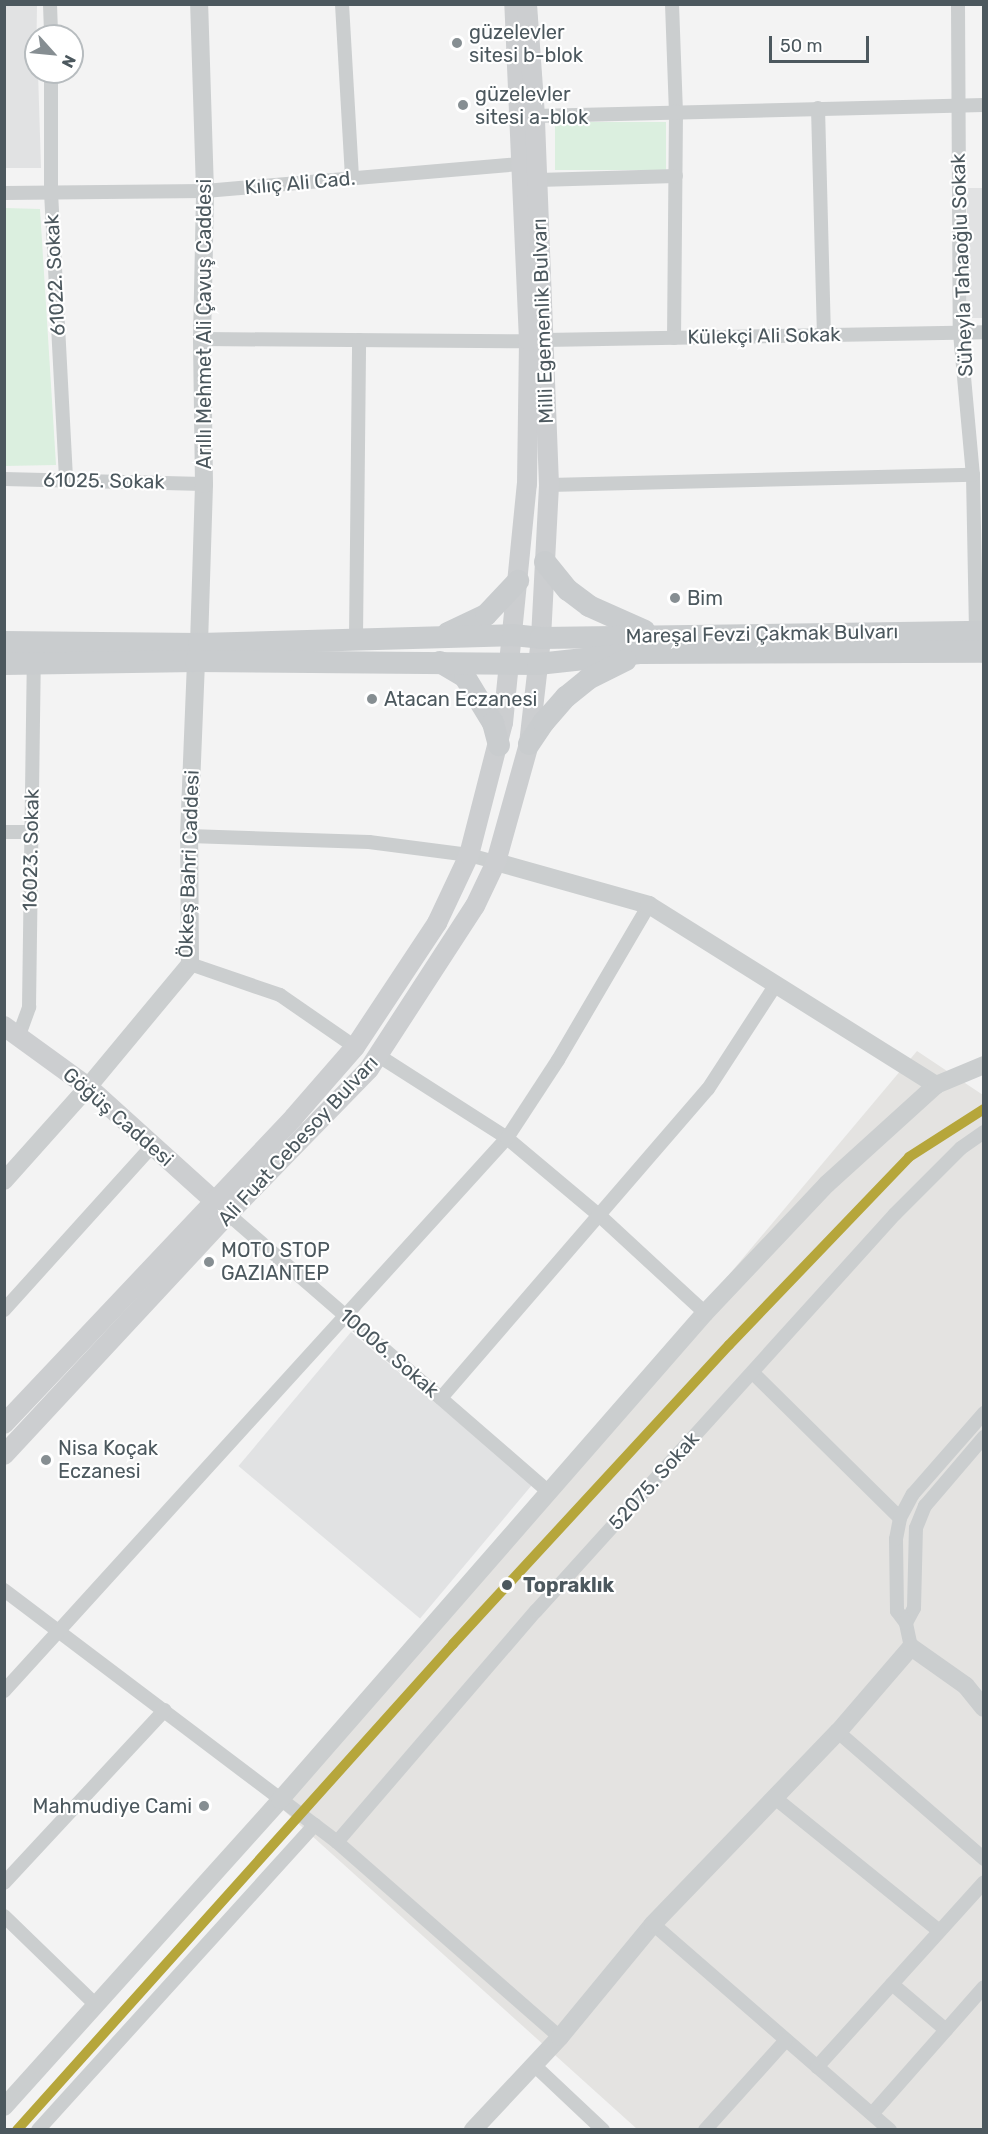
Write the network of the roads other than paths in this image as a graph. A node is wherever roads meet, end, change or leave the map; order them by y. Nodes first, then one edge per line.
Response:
1 (50, 4) edge
2 (200, 4) edge
3 (342, 4) edge
4 (514, 4) edge
5 (527, 4) edge
6 (672, 4) edge
7 (958, 4) edge
8 (51, 24) edge
9 (51, 84) edge
10 (984, 105) edge
11 (958, 106) junction
12 (818, 108) junction
13 (676, 111) junction
14 (535, 116) junction
15 (523, 164) junction
16 (676, 176) junction
17 (352, 178) junction
18 (538, 180) junction
19 (205, 191) junction
20 (51, 192) junction
21 (4, 193) edge
22 (984, 332) edge
23 (960, 333) junction
24 (824, 335) junction
25 (675, 338) junction
26 (202, 339) junction
27 (359, 340) junction
28 (536, 341) junction
29 (973, 475) junction
30 (4, 479) edge
31 (66, 479) junction
32 (204, 484) junction
33 (549, 485) junction
34 (545, 562) junction
35 (518, 581) junction
36 (513, 635) junction
37 (441, 637) junction
38 (356, 638) junction
39 (541, 638) junction
40 (981, 639) edge
41 (4, 642) edge
42 (646, 644) junction
43 (198, 652) junction
44 (438, 662) junction
45 (509, 662) junction
46 (34, 663) junction
47 (4, 664) edge
48 (538, 664) junction
49 (529, 744) junction
50 (498, 745) junction
51 (4, 832) edge
52 (32, 832) junction
53 (189, 836) junction
54 (469, 855) junction
55 (496, 862) junction
56 (649, 905) junction
57 (190, 964) junction
58 (775, 986) junction
59 (12, 1030) edge
60 (356, 1047) junction
61 (380, 1056) junction
62 (984, 1065) edge
63 (936, 1085) junction
64 (88, 1087) junction
65 (984, 1132) edge
66 (507, 1138) junction
67 (153, 1145) junction
68 (4, 1181) edge
69 (221, 1208) junction
70 (600, 1216) junction
71 (4, 1310) edge
72 (705, 1313) junction
73 (344, 1314) junction
74 (753, 1373) junction
75 (441, 1398) junction
76 (984, 1413) edge
77 (4, 1424) edge
78 (984, 1437) edge
79 (4, 1455) edge
80 (550, 1493) junction
81 (900, 1518) junction
82 (4, 1590) edge
83 (906, 1623) junction
84 (61, 1631) junction
85 (911, 1647) junction
86 (966, 1686) junction
87 (4, 1690) edge
88 (984, 1693) edge
89 (984, 1708) edge
90 (165, 1710) junction
91 (838, 1732) junction
92 (775, 1798) junction
93 (280, 1800) junction
94 (315, 1825) junction
95 (337, 1842) junction
96 (984, 1859) edge
97 (984, 1882) edge
98 (4, 1883) edge
99 (4, 1916) edge
100 (653, 1924) junction
101 (939, 1931) junction
102 (892, 1984) junction
103 (984, 1987) edge
104 (96, 2005) junction
105 (946, 2030) junction
106 (560, 2037) junction
107 (786, 2040) junction
108 (534, 2065) junction
109 (817, 2067) junction
110 (7, 2101) edge
111 (872, 2114) junction
112 (885, 2128) edge
113 (38, 2130) edge
114 (473, 2130) edge
115 (603, 2130) edge
116 (705, 2130) edge

1 - 8 street
2 - 19 street, Arıllı Mehmet Ali Çavuş Caddesi
3 - 17 street
4 - 15 main road, Milli Egemenlik Bulvarı
5 - 14 main road, Milli Egemenlik Bulvarı
6 - 13 street
7 - 11 street, Süheyla Tahaoğlu Sokak
9 - 20 street, 61022. Sokak
10 - 11 street
11 - 12 street
11 - 23 street, Süheyla Tahaoğlu Sokak
12 - 13 street
12 - 24 street
13 - 14 street
13 - 16 street
14 - 18 main road, Milli Egemenlik Bulvarı
15 - 17 street, Kılıç Ali Cad.
15 - 28 main road, Milli Egemenlik Bulvarı
16 - 18 street
16 - 25 street
17 - 19 street, Kılıç Ali Cad.
18 - 28 main road, Milli Egemenlik Bulvarı
19 - 20 street, Kılıç Ali Cad.
19 - 26 street, Arıllı Mehmet Ali Çavuş Caddesi
20 - 21 street, Kılıç Ali Cad.
20 - 31 street, 61022. Sokak
22 - 23 street, Külekçi Ali Sokak
23 - 24 street, Külekçi Ali Sokak
23 - 29 street, Süheyla Tahaoğlu Sokak
24 - 25 street, Külekçi Ali Sokak
25 - 28 street, Külekçi Ali Sokak
26 - 27 street, Külekçi Ali Sokak
26 - 32 street, Arıllı Mehmet Ali Çavuş Caddesi
27 - 28 street, Külekçi Ali Sokak
27 - 38 street
28 - 33 main road, Milli Egemenlik Bulvarı
28 - 35 main road, Milli Egemenlik Bulvarı
29 - 33 street
29 - 40 street, Süheyla Tahaoğlu Sokak
30 - 31 street, 61025. Sokak
31 - 32 street, 61025. Sokak
32 - 43 street, Arıllı Mehmet Ali Çavuş Caddesi
33 - 34 main road, Milli Egemenlik Bulvarı
34 - 39 main road, Milli Egemenlik Bulvarı
34 - 42 main road
35 - 36 main road, Milli Egemenlik Bulvarı
35 - 37 main road
36 - 37 main road, Mareşal Fevzi Çakmak Bulvarı
36 - 39 main road, Mareşal Fevzi Çakmak Bulvarı
36 - 45 main road, Milli Egemenlik Bulvarı
37 - 38 main road, Mareşal Fevzi Çakmak Bulvarı
38 - 43 main road, Mareşal Fevzi Çakmak Bulvarı
39 - 42 main road, Mareşal Fevzi Çakmak Bulvarı
39 - 48 main road, Ali Fuat Cebesoy Bulvarı
40 - 42 main road
41 - 43 main road
42 - 48 main road
42 - 49 main road
43 - 44 main road
43 - 46 main road
43 - 53 street, Ökkeş Bahri Caddesi
44 - 45 main road
44 - 50 main road
45 - 48 main road
45 - 50 main road, Milli Egemenlik Bulvarı
46 - 47 main road
46 - 52 street, 16023. Sokak
48 - 49 main road, Ali Fuat Cebesoy Bulvarı
49 - 55 main road, Ali Fuat Cebesoy Bulvarı
50 - 54 main road, Milli Egemenlik Bulvarı
51 - 52 street
52 - 59 street, 16023. Sokak
53 - 54 street
53 - 57 street, Ökkeş Bahri Caddesi
54 - 55 street
54 - 60 main road, Milli Egemenlik Bulvarı
55 - 56 street
55 - 61 main road, Ali Fuat Cebesoy Bulvarı
56 - 58 street
56 - 66 street
57 - 60 street
57 - 64 street, Ökkeş Bahri Caddesi
58 - 63 street
58 - 70 street
59 - 64 main road, Göğüş Caddesi
60 - 69 main road, Milli Egemenlik Bulvarı
61 - 66 street
61 - 69 main road, Ali Fuat Cebesoy Bulvarı
62 - 63 street
63 - 72 street
64 - 67 main road, Göğüş Caddesi
64 - 68 street, Ökkeş Bahri Caddesi
65 - 74 street, 52075. Sokak
66 - 70 street
66 - 73 street
67 - 69 main road, Göğüş Caddesi
67 - 71 street
69 - 73 street, 10006. Sokak
69 - 77 main road
69 - 79 main road, Ali Fuat Cebesoy Bulvarı
70 - 72 street
70 - 75 street
72 - 80 street
73 - 75 street, 10006. Sokak
73 - 84 street
74 - 81 street
74 - 95 street, 52075. Sokak
75 - 80 street, 10006. Sokak
76 - 81 street
78 - 83 street
80 - 93 street
81 - 83 street
82 - 84 street
83 - 85 street
84 - 87 street
84 - 90 street
85 - 86 street
85 - 91 street
86 - 88 street
86 - 89 street
90 - 93 street
90 - 98 street
91 - 92 street
91 - 96 street
92 - 100 street
92 - 101 street
93 - 94 street
93 - 104 street
94 - 95 street
94 - 113 street
95 - 106 street
97 - 101 street
99 - 104 street
100 - 106 street
100 - 107 street
101 - 102 street
102 - 105 street
102 - 109 street
103 - 105 street
104 - 110 street
105 - 111 street
106 - 108 street
107 - 109 street
107 - 116 street
108 - 114 street
108 - 115 street
109 - 111 street
111 - 112 street

